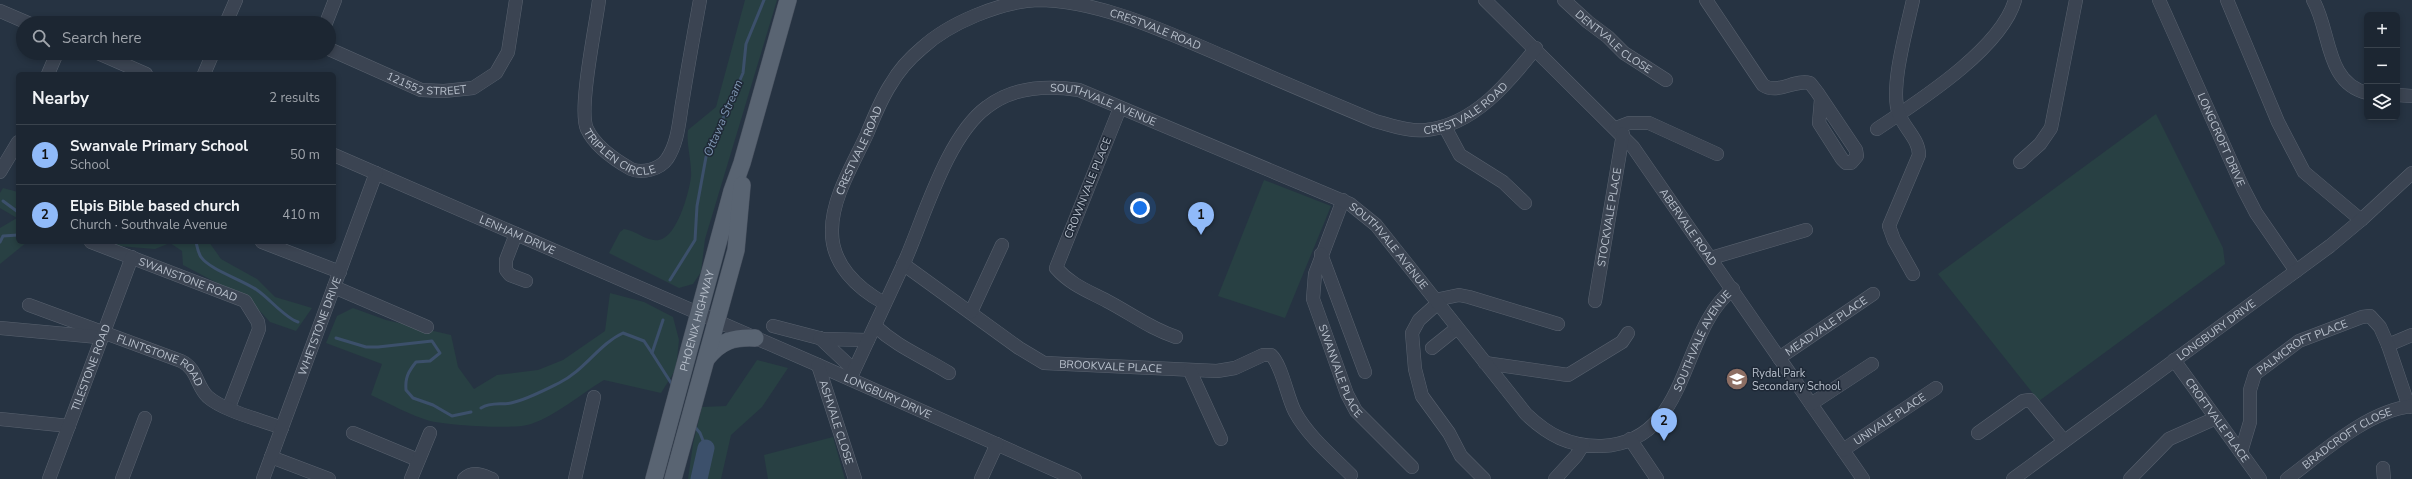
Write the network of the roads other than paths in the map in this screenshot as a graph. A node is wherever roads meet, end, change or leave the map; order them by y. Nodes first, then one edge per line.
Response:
1 (236, 0) edge
2 (335, 0) edge
3 (516, 0) edge
4 (599, 0) edge
5 (700, 0) edge
6 (788, 0) edge
7 (1486, 0) edge
8 (1564, 0) edge
9 (1706, 0) edge
10 (1913, 0) edge
11 (2015, 0) edge
12 (2076, 0) edge
13 (2159, 0) edge
14 (2227, 0) edge
15 (2313, 0) edge
16 (0, 11) edge
17 (229, 16) edge
18 (329, 16) edge
19 (16, 18) edge
20 (1536, 48) junction
21 (336, 52) edge
22 (54, 60) edge
23 (114, 60) edge
24 (210, 60) edge
25 (49, 72) edge
26 (141, 72) edge
27 (205, 72) edge
28 (1666, 80) dead end
29 (2364, 92) edge
30 (2400, 95) edge
31 (1896, 96) junction
32 (2412, 96) edge
33 (1821, 99) dead end
34 (1915, 104) junction
35 (1120, 108) junction
36 (1899, 114) junction
37 (1445, 127) junction
38 (1877, 128) dead end
39 (1619, 131) junction
40 (16, 145) edge
41 (1716, 154) dead end
42 (336, 156) edge
43 (2020, 162) dead end
44 (742, 163) junction
45 (0, 172) edge
46 (376, 172) junction
47 (2412, 173) edge
48 (1343, 200) junction
49 (1524, 203) dead end
50 (2361, 220) junction
51 (1806, 230) dead end
52 (516, 234) junction
53 (96, 244) edge
54 (267, 244) edge
55 (1002, 245) dead end
56 (1321, 254) junction
57 (132, 257) junction
58 (1711, 258) junction
59 (903, 264) junction
60 (2296, 271) junction
61 (340, 272) junction
62 (1913, 274) dead end
63 (526, 281) dead end
64 (334, 287) junction
65 (1733, 288) junction
66 (1873, 294) dead end
67 (1596, 301) dead end
68 (1437, 302) junction
69 (884, 304) junction
70 (29, 305) dead end
71 (971, 312) junction
72 (700, 314) junction
73 (716, 321) junction
74 (1558, 324) dead end
75 (773, 326) dead end
76 (875, 326) junction
77 (427, 327) dead end
78 (0, 328) edge
79 (1458, 328) junction
80 (1628, 333) dead end
81 (103, 335) junction
82 (2412, 335) edge
83 (1176, 337) dead end
84 (755, 338) junction
85 (820, 338) junction
86 (868, 340) junction
87 (2388, 345) junction
88 (1432, 348) dead end
89 (1779, 358) junction
90 (705, 360) junction
91 (2174, 360) junction
92 (1485, 363) junction
93 (1872, 364) dead end
94 (818, 365) junction
95 (1190, 371) junction
96 (1364, 372) dead end
97 (949, 373) dead end
98 (852, 374) junction
99 (1936, 388) dead end
100 (594, 397) dead end
101 (1811, 404) junction
102 (228, 407) junction
103 (2410, 407) edge
104 (145, 418) dead end
105 (2216, 418) junction
106 (0, 419) edge
107 (69, 426) junction
108 (282, 428) junction
109 (353, 433) dead end
110 (430, 433) dead end
111 (1978, 433) dead end
112 (1221, 439) dead end
113 (1630, 439) junction
114 (2064, 441) junction
115 (997, 444) junction
116 (1583, 445) junction
117 (1843, 450) junction
118 (2241, 452) junction
119 (271, 458) junction
120 (418, 460) junction
121 (1412, 467) dead end
122 (1351, 475) dead end
123 (49, 479) edge
124 (122, 479) edge
125 (263, 479) edge
126 (329, 479) edge
127 (411, 479) edge
128 (464, 479) edge
129 (492, 479) edge
130 (575, 479) edge
131 (654, 479) edge
132 (673, 479) edge
133 (854, 479) edge
134 (981, 479) edge
135 (1075, 479) edge
136 (1484, 479) edge
137 (1555, 479) edge
138 (1657, 479) edge
139 (1863, 479) edge
140 (2013, 479) edge
141 (2130, 479) edge
142 (2260, 479) edge
143 (2287, 479) edge

1 - 17 street
2 - 18 street
3 - 21 street, 121552 STREET
4 - 5 street, TRIPLEN CIRCLE
6 - 44 main road, PHOENIX HIGHWAY
7 - 20 street, ABERVALE ROAD
8 - 28 street, DENTVALE CLOSE
9 - 33 street
10 - 31 street
11 - 34 street
12 - 43 street
13 - 60 street, LONGCROFT DRIVE
14 - 50 street
15 - 29 street
16 - 19 street
20 - 37 street, CRESTVALE ROAD
20 - 39 street, ABERVALE ROAD
22 - 25 street
23 - 26 street
24 - 27 street
30 - 32 street
31 - 34 street
31 - 36 street
34 - 36 street
35 - 48 street, SOUTHVALE AVENUE
35 - 59 street, SOUTHVALE AVENUE
35 - 83 street, CROWNVALE PLACE
36 - 38 street
36 - 62 street
37 - 49 street
37 - 69 street, CRESTVALE ROAD
39 - 41 street
39 - 58 street, ABERVALE ROAD
39 - 67 street, STOCKVALE PLACE
40 - 45 street
42 - 46 street, LENHAM DRIVE
44 - 72 main road, PHOENIX HIGHWAY
44 - 73 main road, PHOENIX HIGHWAY
46 - 52 street, LENHAM DRIVE
46 - 61 street, WHETSTONE DRIVE
47 - 50 street, LONGBURY DRIVE
48 - 56 street, SWANVALE PLACE
48 - 68 street, SOUTHVALE AVENUE
50 - 60 street, LONGBURY DRIVE
51 - 58 street
52 - 63 street
52 - 72 street, LENHAM DRIVE
53 - 57 street, SWANSTONE ROAD
54 - 61 street
55 - 71 street
56 - 96 street, SWANVALE PLACE
56 - 121 street, SWANVALE PLACE
57 - 81 street, TILESTONE ROAD
57 - 102 street, SWANSTONE ROAD
58 - 65 street, ABERVALE ROAD
59 - 69 street, SOUTHVALE AVENUE
59 - 71 street, BROOKVALE PLACE
60 - 91 street, LONGBURY DRIVE
61 - 64 street, WHETSTONE DRIVE
64 - 77 street
64 - 108 street, WHETSTONE DRIVE
65 - 89 street, ABERVALE ROAD
65 - 113 street, SOUTHVALE AVENUE
66 - 89 street, MEADVALE PLACE
68 - 74 street
68 - 79 street, SOUTHVALE AVENUE
68 - 136 street
69 - 76 street, SOUTHVALE AVENUE
70 - 81 street, FLINTSTONE ROAD
71 - 95 street, BROOKVALE PLACE
72 - 73 street, LONGBURY DRIVE
72 - 131 main road, PHOENIX HIGHWAY
73 - 84 street, LONGBURY DRIVE
73 - 90 main road, PHOENIX HIGHWAY
75 - 85 street
76 - 86 street, SOUTHVALE AVENUE
76 - 97 street
78 - 81 street, FLINTSTONE ROAD
79 - 88 street
79 - 92 street, SOUTHVALE AVENUE
80 - 92 street
81 - 102 street, FLINTSTONE ROAD
81 - 107 street, TILESTONE ROAD
82 - 87 street
84 - 90 main road
84 - 94 street, LONGBURY DRIVE
85 - 86 street
85 - 98 street
86 - 98 street, SOUTHVALE AVENUE
87 - 103 street, PALMCROFT PLACE
87 - 118 street, PALMCROFT PLACE
89 - 101 street, ABERVALE ROAD
90 - 132 main road, PHOENIX HIGHWAY
91 - 105 street, CROFTVALE PLACE
91 - 114 street, LONGBURY DRIVE
92 - 116 street, SOUTHVALE AVENUE
93 - 101 street
94 - 98 street, LONGBURY DRIVE
94 - 133 street, ASHVALE CLOSE
95 - 112 street
95 - 122 street, BROOKVALE PLACE
98 - 115 street, LONGBURY DRIVE
99 - 117 street, UNIVALE PLACE
100 - 130 street
101 - 117 street, ABERVALE ROAD
102 - 108 street, FLINTSTONE ROAD
103 - 143 street, BRADCROFT CLOSE
104 - 124 street
105 - 118 street, CROFTVALE PLACE
105 - 141 street
106 - 107 street
107 - 123 street, TILESTONE ROAD
108 - 119 street, WHETSTONE DRIVE
109 - 120 street
110 - 120 street
111 - 114 street
113 - 116 street, SOUTHVALE AVENUE
113 - 138 street
114 - 140 street, LONGBURY DRIVE
115 - 134 street
115 - 135 street, LONGBURY DRIVE
116 - 137 street
117 - 139 street, ABERVALE ROAD
118 - 142 street, CROFTVALE PLACE
119 - 125 street, WHETSTONE DRIVE
119 - 126 street
120 - 127 street
128 - 129 street

